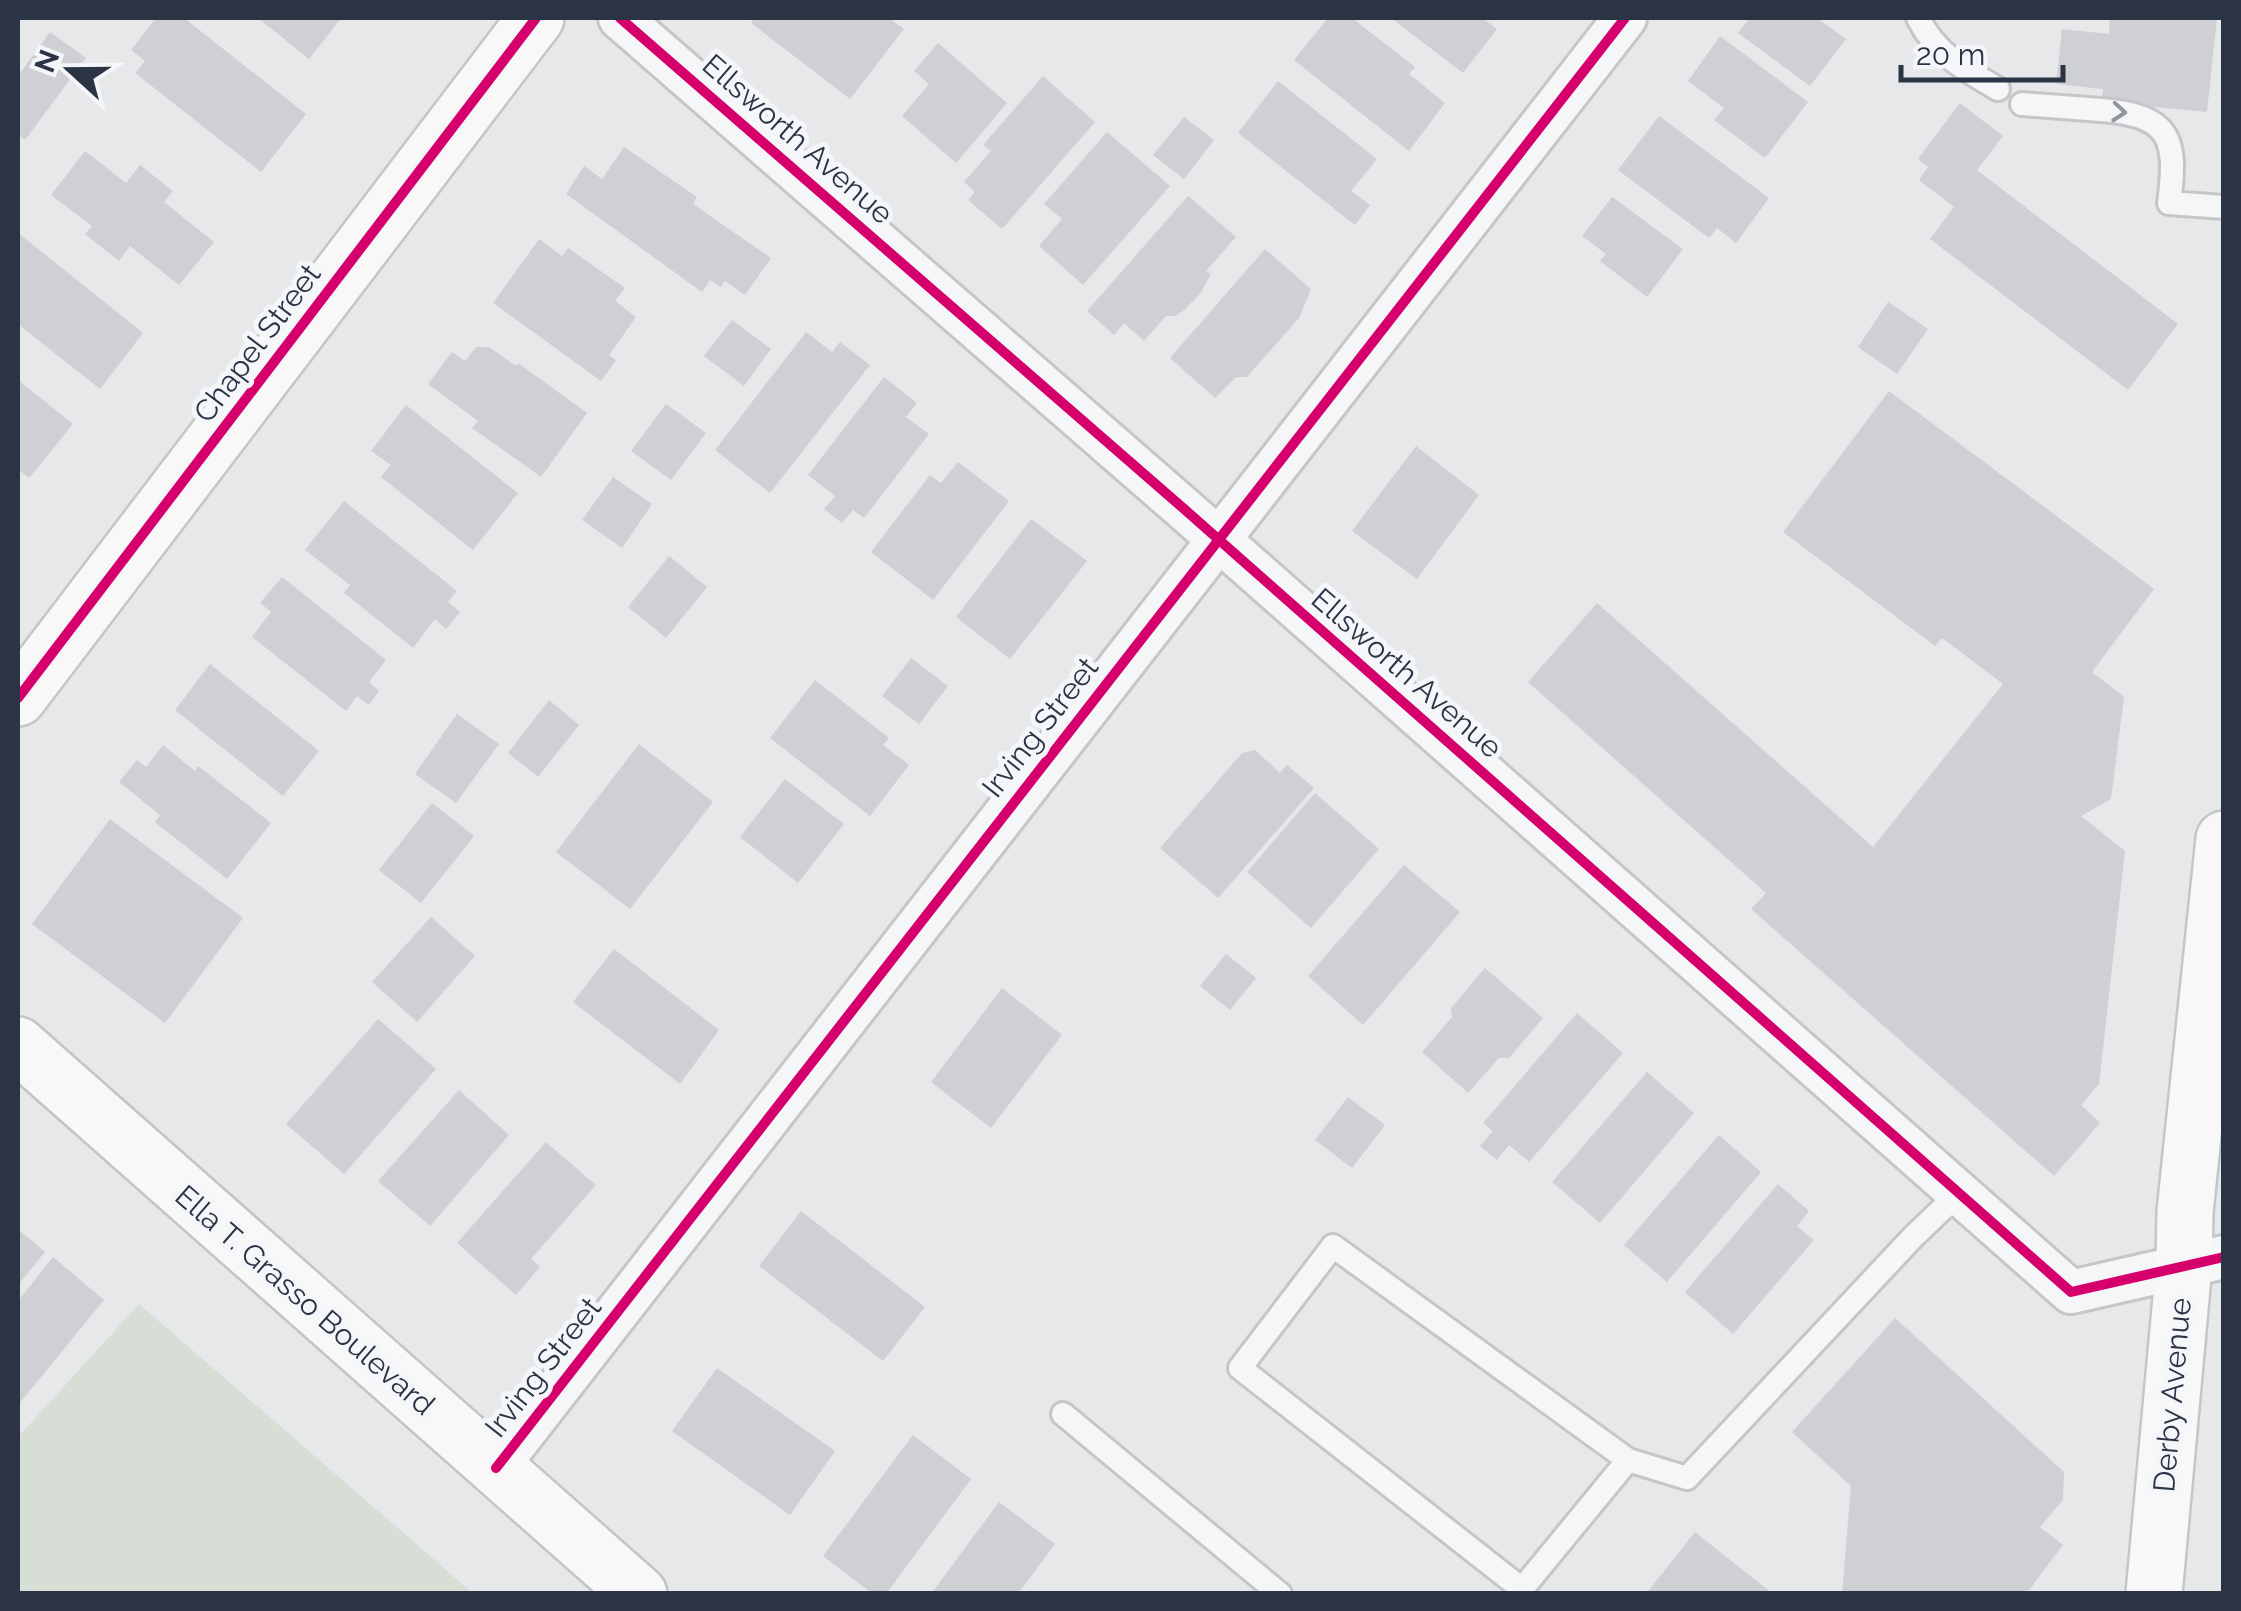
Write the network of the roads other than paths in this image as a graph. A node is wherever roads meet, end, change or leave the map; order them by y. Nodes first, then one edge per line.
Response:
1 (536, 18) edge
2 (620, 18) edge
3 (1626, 18) edge
4 (1918, 18) edge
5 (1998, 88) dead end
6 (2022, 104) dead end
7 (2224, 207) edge
8 (1218, 538) junction
9 (18, 698) edge
10 (2224, 839) edge
11 (18, 1045) edge
12 (1959, 1193) junction
13 (2204, 1261) edge
14 (1064, 1414) dead end
15 (1628, 1460) junction
16 (496, 1468) junction
17 (1522, 1591) edge
18 (639, 1594) edge
19 (1280, 1594) edge
20 (2154, 1594) edge

1 - 9 main road, Chapel Street
2 - 8 street, Ellsworth Avenue
3 - 8 street, Irving Street
4 - 5 lane
6 -> 7 lane
8 - 12 street, Ellsworth Avenue
8 - 16 street, Irving Street
10 - 13 main road, Derby Avenue
11 - 16 main road, Ella T. Grasso Boulevard
12 - 13 street, Ellsworth Avenue
12 - 15 lane
13 - 20 main road, Derby Avenue
14 - 19 lane
15 - 17 lane
15 - 17 lane
16 - 18 main road, Ella T. Grasso Boulevard

